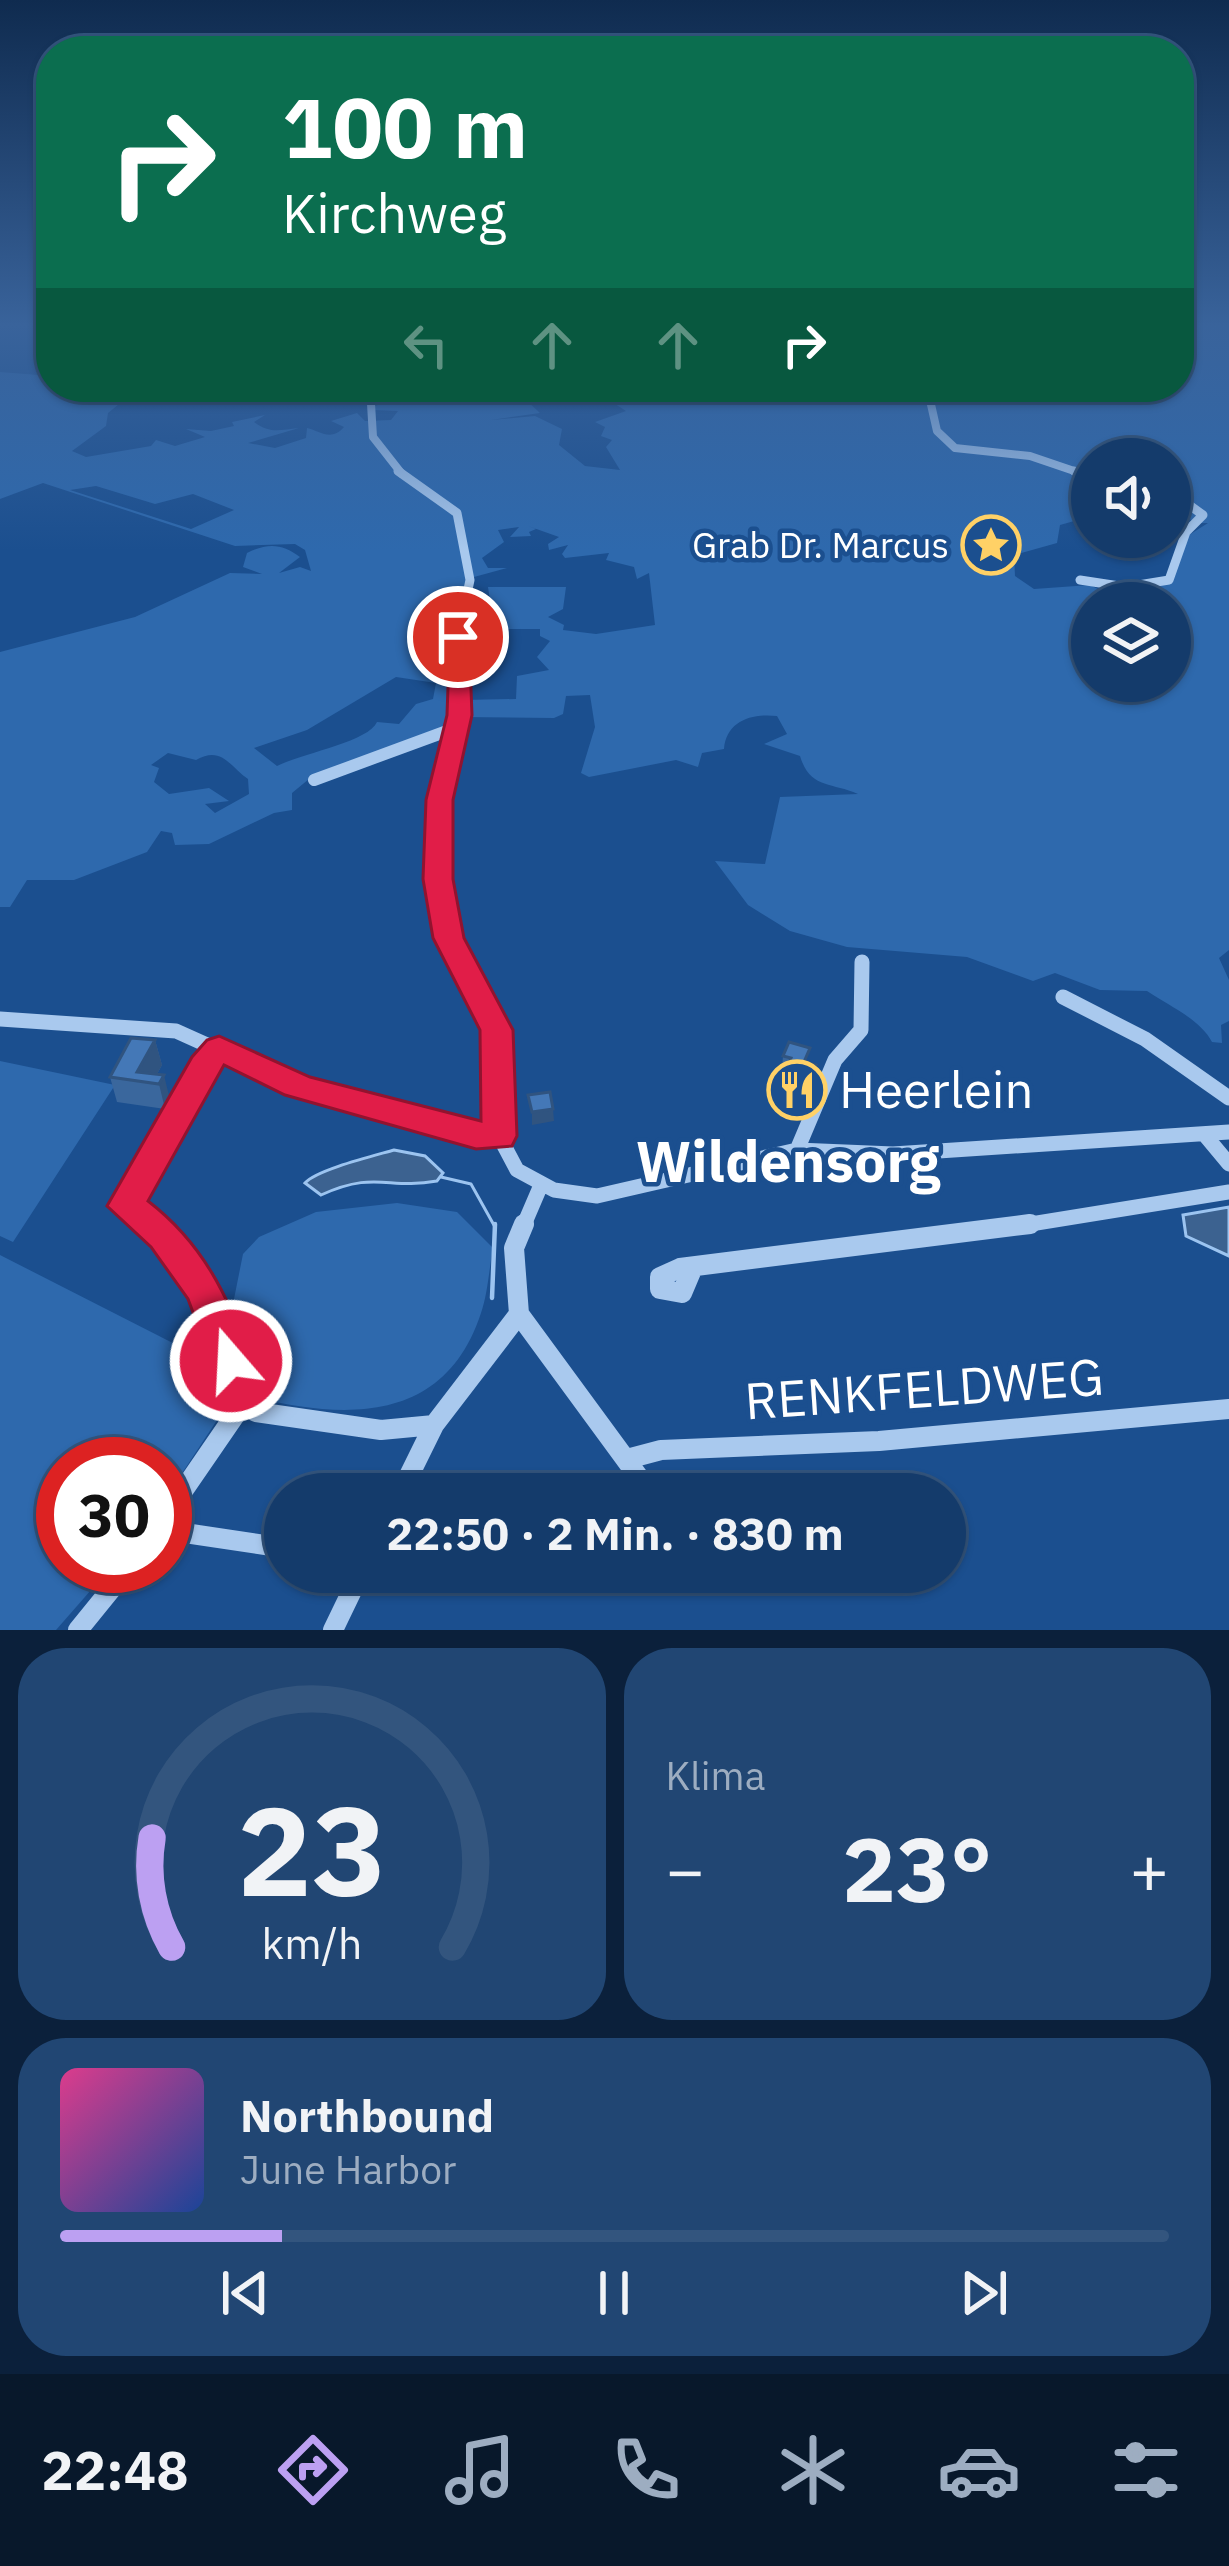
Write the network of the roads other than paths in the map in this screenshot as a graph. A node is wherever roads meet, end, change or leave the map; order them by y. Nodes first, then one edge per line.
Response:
1 (369, 402) edge
2 (930, 402) edge
3 (1071, 470) edge
4 (1191, 507) edge
5 (1191, 527) edge
6 (1176, 558) edge
7 (1080, 580) dead end
8 (458, 727) junction
9 (314, 781) dead end
10 (862, 962) dead end
11 (1064, 998) dead end
12 (0, 1019) edge
13 (219, 1048) junction
14 (1229, 1098) edge
15 (1229, 1132) edge
16 (1204, 1134) junction
17 (499, 1136) junction
18 (797, 1150) junction
19 (1229, 1164) edge
20 (541, 1185) junction
21 (1229, 1192) edge
22 (693, 1267) dead end
23 (519, 1314) junction
24 (244, 1402) junction
25 (1229, 1409) edge
26 (434, 1425) junction
27 (627, 1459) junction
28 (410, 1473) edge
29 (637, 1473) edge
30 (192, 1478) edge
31 (192, 1534) edge
32 (264, 1545) edge
33 (108, 1593) edge
34 (351, 1593) edge
35 (78, 1630) edge
36 (333, 1630) edge

1 - 8 street
2 - 3 street
4 - 5 street
6 - 7 street
8 - 9 street
8 - 17 street
10 - 18 street
11 - 14 street
12 - 13 street
13 - 17 street
13 - 24 street
15 - 16 street
16 - 18 street
16 - 19 street
17 - 20 street
18 - 20 street
20 - 23 street
21 - 22 street
23 - 26 street
23 - 27 street
24 - 26 street
24 - 30 street
25 - 27 street, RENKFELDWEG
26 - 28 street
27 - 29 street
31 - 32 street
33 - 35 street
34 - 36 street

